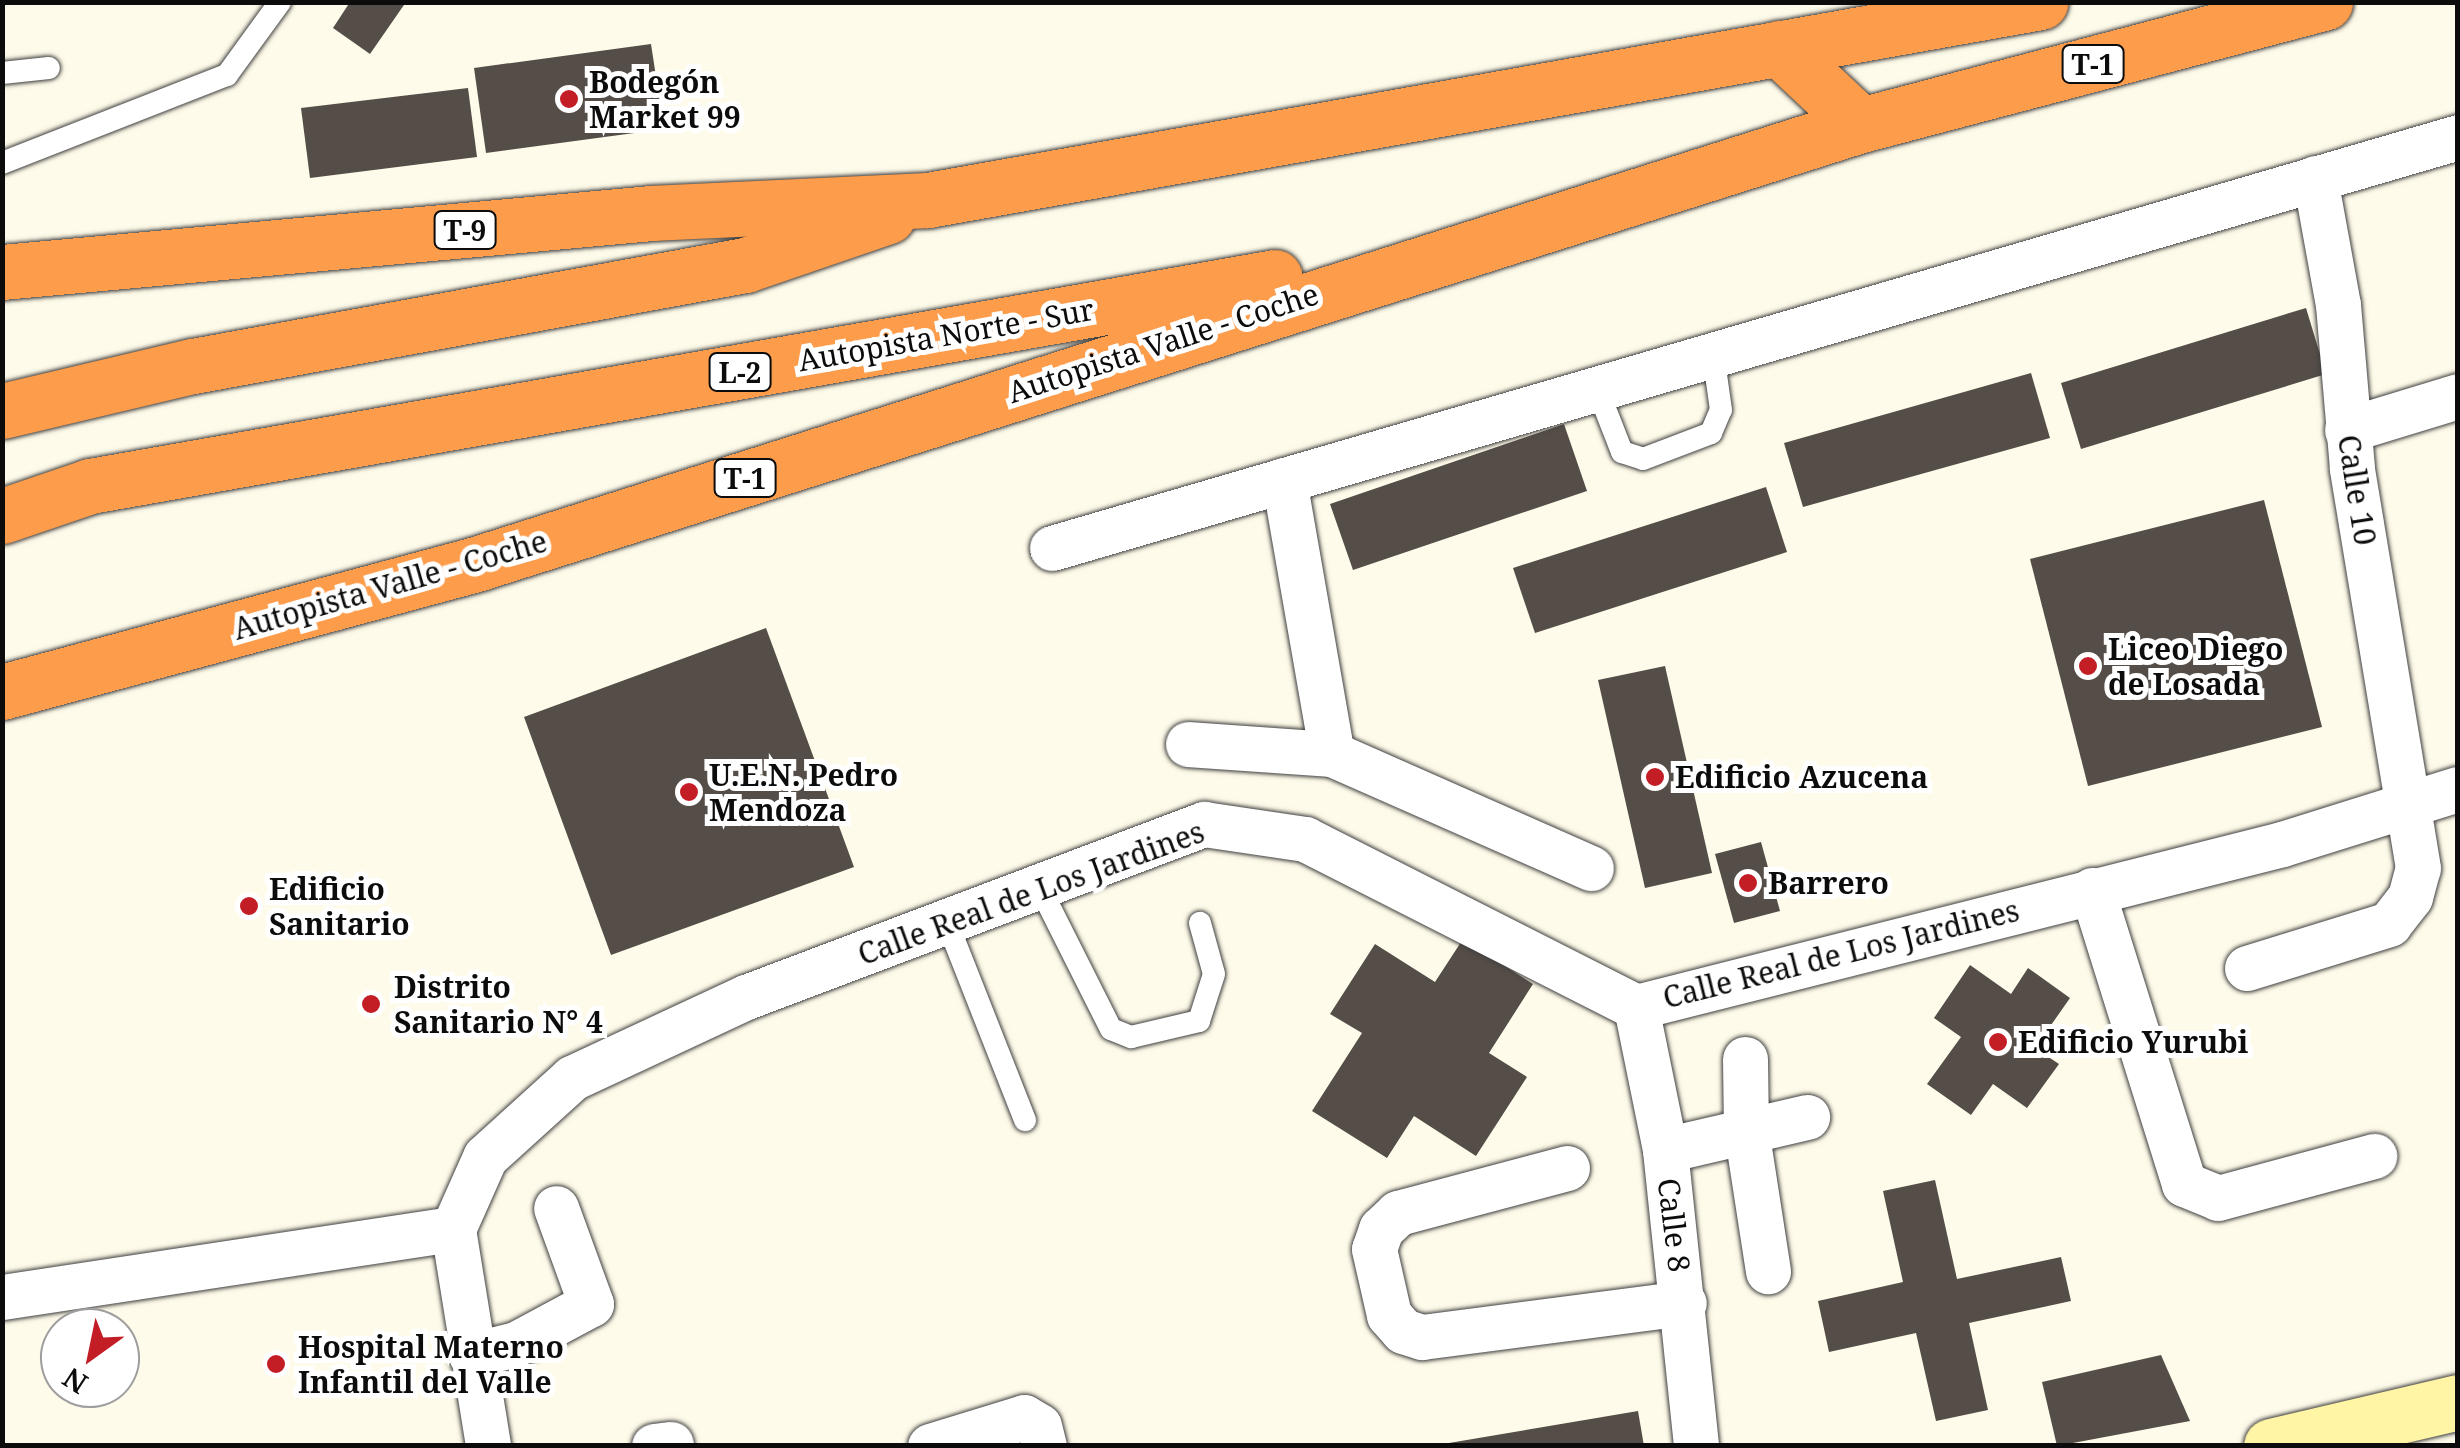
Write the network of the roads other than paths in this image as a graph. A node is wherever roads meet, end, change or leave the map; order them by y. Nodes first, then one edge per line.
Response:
1 (280, 2) edge
2 (2041, 2) edge
3 (2325, 2) edge
4 (1779, 48) junction
5 (49, 68) dead end
6 (2, 73) edge
7 (1861, 125) junction
8 (2458, 137) edge
9 (2, 163) edge
10 (2316, 178) junction
11 (928, 200) junction
12 (1480, 241) junction
13 (2, 272) edge
14 (1713, 354) junction
15 (1597, 388) junction
16 (2458, 396) edge
17 (2, 410) edge
18 (2347, 430) junction
19 (1284, 480) junction
20 (2, 516) edge
21 (1052, 548) dead end
22 (2, 692) edge
23 (1188, 744) dead end
24 (1332, 754) junction
25 (2458, 789) edge
26 (2408, 802) junction
27 (1591, 868) dead end
28 (1039, 886) junction
29 (2092, 890) junction
30 (946, 922) junction
31 (1200, 923) dead end
32 (2247, 968) dead end
33 (1636, 1007) junction
34 (1745, 1059) dead end
35 (1806, 1117) dead end
36 (1025, 1120) dead end
37 (1746, 1129) junction
38 (1665, 1150) junction
39 (2374, 1156) dead end
40 (1566, 1168) dead end
41 (556, 1208) dead end
42 (453, 1229) junction
43 (1768, 1271) dead end
44 (2, 1297) edge
45 (1684, 1303) junction
46 (471, 1355) junction
47 (2458, 1402) edge
48 (488, 1446) edge
49 (930, 1446) edge
50 (1044, 1446) edge
51 (1696, 1446) edge
52 (2272, 1446) edge

1 - 9 lane
2 - 4 highway, T-1
3 - 7 highway, Autopista Valle - Coche / T-1
4 - 7 highway
4 - 11 highway, T-1
5 - 6 lane
7 - 12 highway, Autopista Valle - Coche / T-1
8 - 10 street
10 - 14 street
10 - 18 street, Calle 10
11 - 13 highway, T-9
11 - 17 highway
12 - 20 highway, Autopista Norte - Sur / L-2
12 - 22 highway, Autopista Valle - Coche / T-1
14 - 15 street
14 - 15 lane
15 - 19 street
16 - 18 street
18 - 26 street, Calle 10
19 - 21 street
19 - 24 street
23 - 24 street
24 - 27 street
25 - 26 street, Calle Real de Los Jardines
26 - 29 street, Calle Real de Los Jardines
26 - 32 street, Calle 10
28 - 30 street, Calle Real de Los Jardines
28 - 31 lane
28 - 33 street, Calle Real de Los Jardines
29 - 33 street, Calle Real de Los Jardines
29 - 39 street
30 - 36 lane
30 - 42 street, Calle Real de Los Jardines
33 - 38 street, Calle 8
34 - 37 street
35 - 37 street
37 - 38 street
37 - 43 street
38 - 45 street, Calle 8
40 - 45 street
41 - 46 street
42 - 44 street
42 - 46 street
45 - 51 street, Calle 8
46 - 48 street
47 - 52 main road
49 - 50 street

